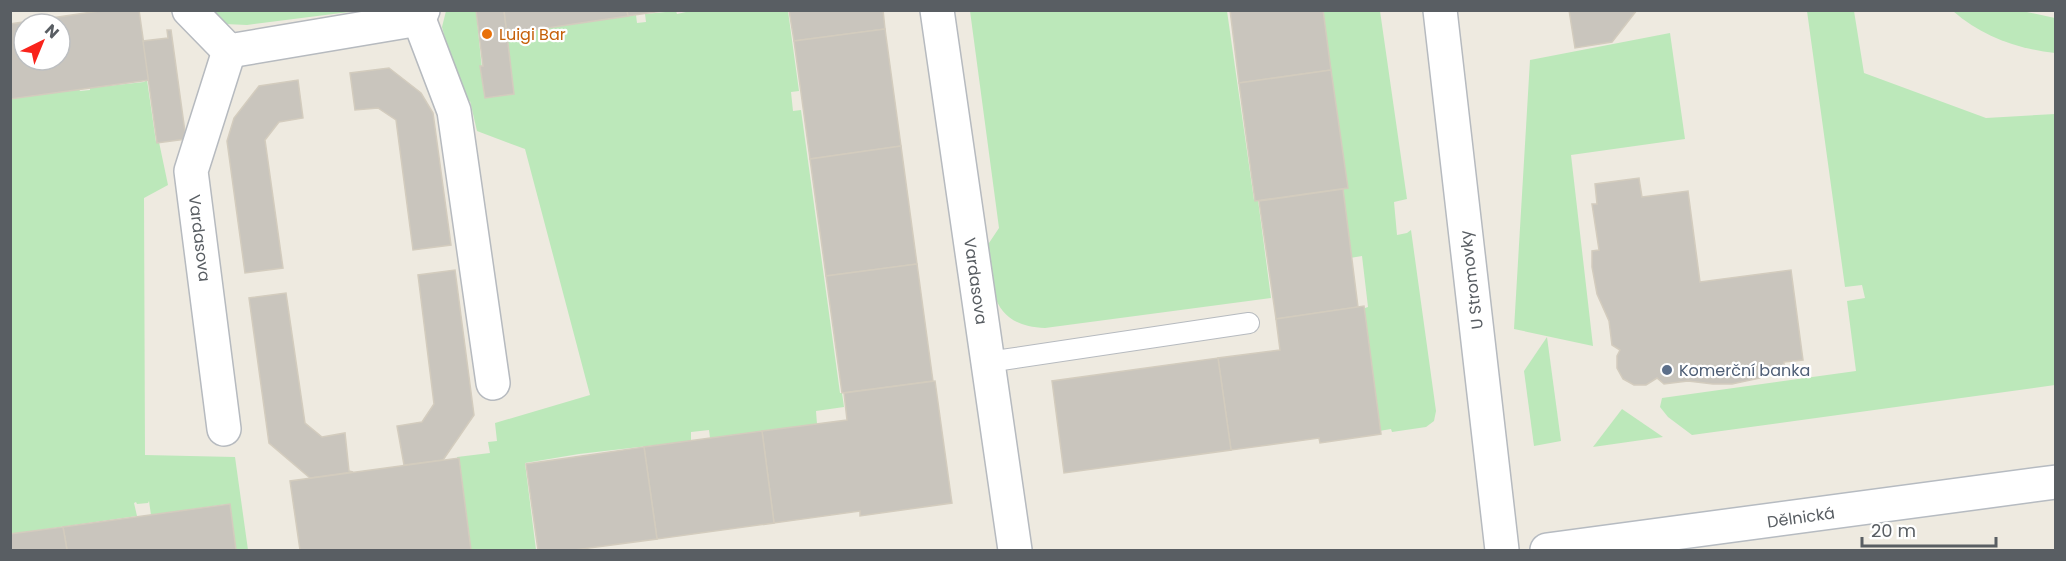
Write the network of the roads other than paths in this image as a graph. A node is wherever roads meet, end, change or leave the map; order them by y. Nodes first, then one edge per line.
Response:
1 (189, 10) edge
2 (937, 10) edge
3 (1440, 10) edge
4 (421, 15) edge
5 (230, 51) junction
6 (1249, 323) dead end
7 (988, 362) junction
8 (493, 383) dead end
9 (224, 429) dead end
10 (2055, 482) edge
11 (1015, 550) edge
12 (1502, 550) edge
13 (1547, 550) edge

1 - 5 street
2 - 7 street, Vardasova
3 - 12 street, U Stromovky
4 - 5 street
4 - 8 street
5 - 9 street, Vardasova
6 - 7 lane
7 - 11 street, Vardasova
10 - 13 street, Dělnická

